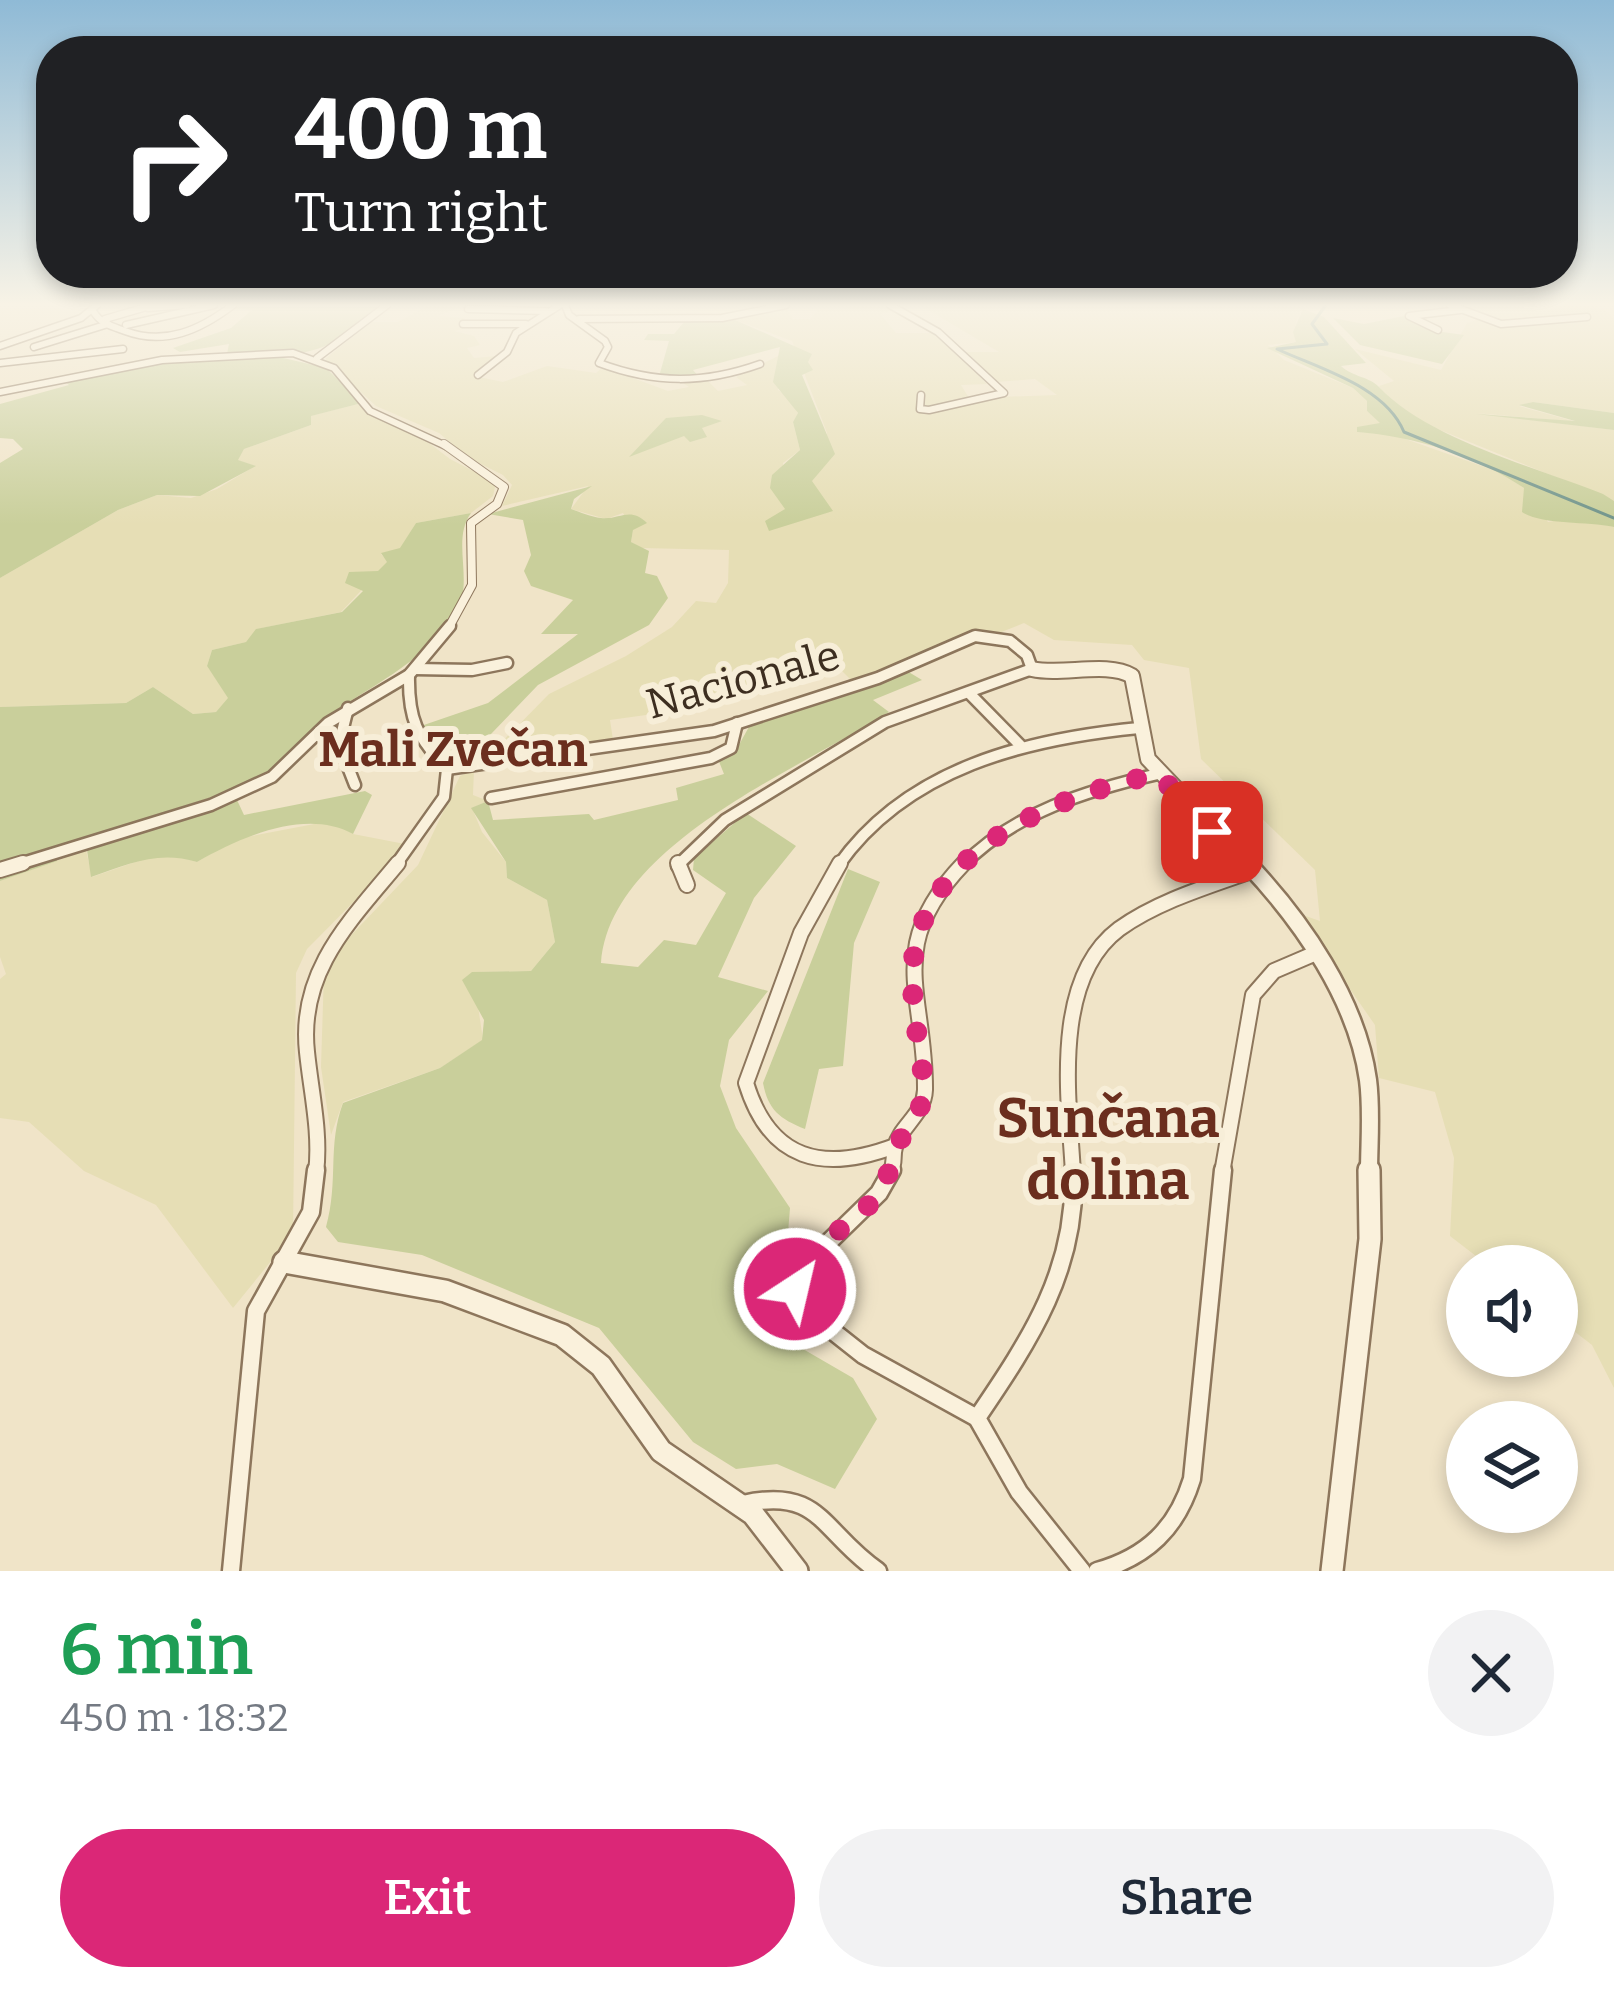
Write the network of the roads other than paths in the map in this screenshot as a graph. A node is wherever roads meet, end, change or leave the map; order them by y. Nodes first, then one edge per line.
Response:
1 (43, 378) edge
2 (342, 378) edge
3 (640, 378) edge
4 (716, 378) edge
5 (988, 378) edge
6 (0, 392) edge
7 (922, 395) dead end
8 (507, 662) dead end
9 (1032, 669) junction
10 (412, 672) junction
11 (969, 693) junction
12 (348, 708) junction
13 (737, 723) junction
14 (1139, 728) junction
15 (1020, 745) junction
16 (448, 769) junction
17 (1158, 774) junction
18 (355, 785) dead end
19 (491, 797) dead end
20 (0, 870) edge
21 (1254, 870) junction
22 (687, 885) dead end
23 (1316, 953) junction
24 (895, 1146) junction
25 (284, 1262) junction
26 (977, 1418) junction
27 (742, 1504) junction
28 (231, 1571) edge
29 (797, 1571) edge
30 (878, 1571) edge
31 (1082, 1571) edge
32 (1097, 1571) edge
33 (1332, 1571) edge

1 - 6 street
2 - 10 street
3 - 4 street
5 - 7 street
8 - 10 street
9 - 11 street
9 - 13 street, Nacionale
9 - 14 street
10 - 12 street
10 - 16 street
11 - 15 street
11 - 22 street
12 - 18 street
12 - 20 street
13 - 16 street, Nacionale
13 - 19 street
14 - 15 street
14 - 17 street
15 - 24 street
16 - 25 street
17 - 21 street
17 - 24 street
21 - 23 street
21 - 26 street
23 - 32 street
23 - 33 street
24 - 26 street
25 - 27 street
25 - 28 street
26 - 31 street
27 - 29 street
27 - 30 street

